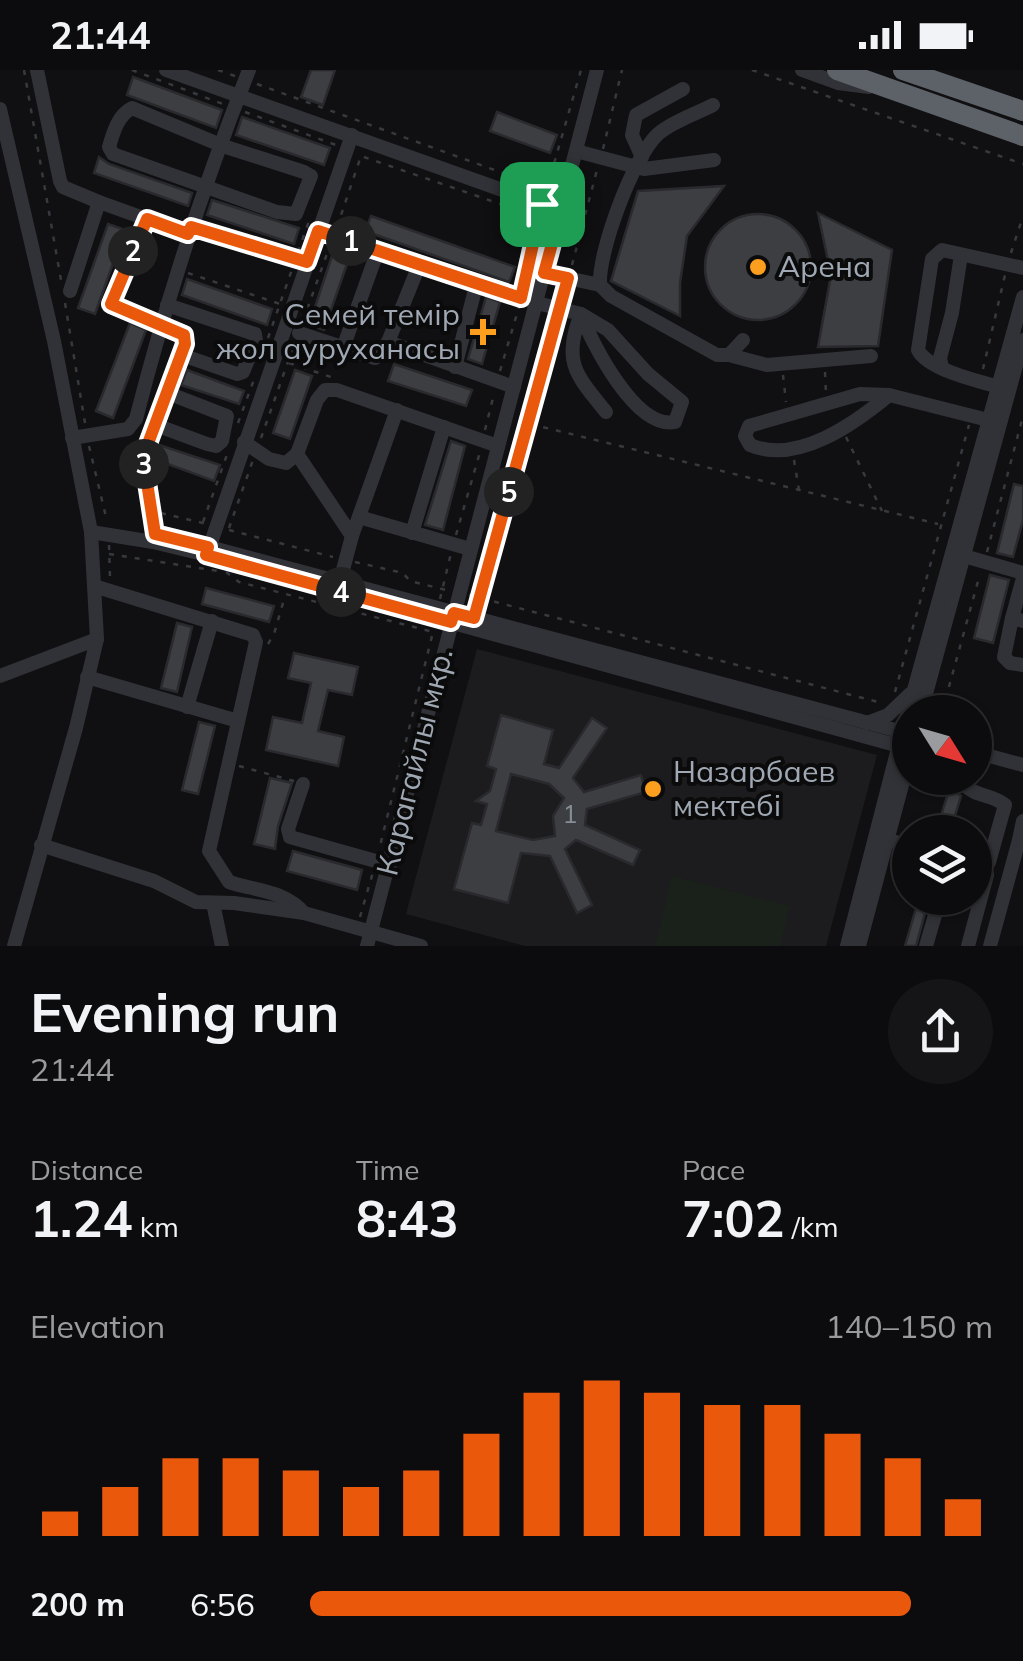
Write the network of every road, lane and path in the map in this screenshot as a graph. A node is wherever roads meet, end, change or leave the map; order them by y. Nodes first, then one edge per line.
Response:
1 (37, 70) edge
2 (132, 70) edge
3 (166, 70) edge
4 (218, 70) edge
5 (581, 70) edge
6 (596, 70) edge
7 (622, 70) edge
8 (752, 70) edge
9 (802, 70) edge
10 (837, 70) edge
11 (905, 70) edge
12 (247, 75) edge
13 (886, 88) junction
14 (683, 89) dead end
15 (237, 102) junction
16 (714, 105) dead end
17 (0, 109) edge
18 (1023, 111) edge
19 (352, 135) junction
20 (1023, 136) edge
21 (336, 145) dead end
22 (223, 146) junction
23 (576, 150) junction
24 (601, 158) junction
25 (714, 160) dead end
26 (639, 162) junction
27 (1023, 164) edge
28 (208, 188) junction
29 (99, 202) junction
30 (543, 204) junction
31 (313, 210) dead end
32 (561, 211) junction
33 (1023, 216) edge
34 (147, 219) junction
35 (190, 230) junction
36 (318, 231) junction
37 (334, 236) junction
38 (378, 250) junction
39 (960, 255) junction
40 (302, 260) junction
41 (420, 264) junction
42 (1016, 266) edge
43 (178, 270) junction
44 (544, 273) junction
45 (568, 278) junction
46 (476, 282) junction
47 (600, 285) junction
48 (70, 292) dead end
49 (1023, 297) edge
50 (521, 298) junction
51 (536, 303) junction
52 (167, 305) junction
53 (285, 306) junction
54 (560, 309) junction
55 (581, 314) junction
56 (162, 324) junction
57 (298, 333) junction
58 (268, 337) dead end
59 (743, 340) dead end
60 (388, 342) junction
61 (1022, 345) edge
62 (343, 348) junction
63 (179, 354) junction
64 (729, 355) junction
65 (872, 356) dead end
66 (288, 362) junction
67 (456, 367) junction
68 (942, 368) junction
69 (257, 369) dead end
70 (334, 378) dead end
71 (497, 381) junction
72 (981, 381) junction
73 (514, 387) junction
74 (1003, 388) junction
75 (165, 392) junction
76 (889, 396) junction
77 (397, 410) junction
78 (606, 412) dead end
79 (971, 416) junction
80 (506, 418) junction
81 (994, 422) junction
82 (528, 423) junction
83 (444, 427) junction
84 (128, 429) junction
85 (151, 431) junction
86 (72, 438) junction
87 (490, 443) junction
88 (250, 446) junction
89 (297, 454) junction
90 (150, 510) junction
91 (358, 517) junction
92 (208, 525) junction
93 (939, 525) junction
94 (90, 528) junction
95 (412, 532) junction
96 (110, 534) junction
97 (155, 534) junction
98 (352, 536) junction
99 (453, 544) junction
100 (470, 549) junction
101 (207, 551) junction
102 (110, 554) junction
103 (964, 556) junction
104 (346, 560) junction
105 (1023, 576) edge
106 (340, 581) junction
107 (94, 586) junction
108 (442, 589) junction
109 (110, 591) junction
110 (458, 593) junction
111 (286, 594) junction
112 (479, 598) junction
113 (452, 617) junction
114 (474, 618) junction
115 (1018, 620) edge
116 (212, 621) junction
117 (97, 639) junction
118 (266, 647) dead end
119 (1023, 666) edge
120 (0, 676) edge
121 (87, 678) junction
122 (914, 690) junction
123 (913, 695) edge
124 (927, 695) edge
125 (188, 708) junction
126 (238, 721) junction
127 (866, 723) junction
128 (892, 737) edge
129 (892, 740) edge
130 (992, 757) edge
131 (228, 763) junction
132 (1023, 765) edge
133 (303, 784) joint
134 (892, 792) edge
135 (896, 795) edge
136 (981, 795) edge
137 (1023, 821) edge
138 (888, 840) junction
139 (1021, 840) edge
140 (892, 841) edge
141 (41, 845) junction
142 (992, 851) edge
143 (383, 864) junction
144 (214, 903) junction
145 (304, 913) junction
146 (935, 915) edge
147 (976, 915) edge
148 (366, 937) edge
149 (14, 946) edge
150 (222, 946) edge
151 (391, 946) edge
152 (422, 946) edge
153 (847, 946) edge
154 (860, 946) edge
155 (926, 946) edge
156 (968, 946) edge
157 (990, 946) edge

1 - 29 street
2 - 15 path
3 - 15 street
4 - 12 path
5 - 30 path
6 - 23 street, Карагайлы мкр.
7 - 24 path
8 - 27 path
9 - 13 street
10 - 13 highway
11 - 18 highway
12 - 15 street
12 - 30 path
13 - 20 highway
14 - 26 street
15 - 19 street
15 - 21 path
15 - 22 street
16 - 26 street
17 - 86 street
19 - 30 street
19 - 36 street
22 - 28 street
22 - 28 street
22 - 28 street
23 - 24 street
23 - 32 street, Карагайлы мкр.
24 - 26 street
24 - 45 path
25 - 26 street
26 - 47 street
28 - 35 street
29 - 34 street
29 - 48 street
30 - 32 street
30 - 37 path
30 - 50 path
31 - 40 path
32 - 44 street, Карагайлы мкр.
33 - 42 path
34 - 35 street
34 - 56 street
35 - 40 path
35 - 43 street
36 - 37 street
36 - 40 street
37 - 38 street
37 - 57 path
38 - 41 street
38 - 62 street
39 - 42 street
39 - 68 street
39 - 68 street
40 - 53 street
40 - 53 path
41 - 46 street
41 - 60 street
42 - 72 path
43 - 52 street
43 - 53 path
44 - 45 street
44 - 51 street, Карагайлы мкр.
45 - 47 street
46 - 50 street
46 - 67 street
47 - 64 street
49 - 74 street
50 - 51 street
50 - 71 path
51 - 54 street
51 - 73 street, Карагайлы мкр.
52 - 56 street
52 - 63 street
53 - 58 path
53 - 88 street
54 - 55 street
54 - 82 path
55 - 55 street
55 - 78 street
56 - 63 street
56 - 84 street
57 - 62 street
57 - 66 path
59 - 64 street
60 - 62 street
60 - 67 street
61 - 74 street
63 - 75 street
64 - 65 street
66 - 70 path
66 - 88 path
67 - 71 street
68 - 72 street
69 - 92 path
71 - 73 street
71 - 87 path
72 - 74 street
73 - 80 street, Карагайлы мкр.
74 - 81 street
75 - 85 street
75 - 85 street
76 - 76 street
76 - 79 street
77 - 83 street
77 - 89 street
77 - 91 street
79 - 81 street
79 - 93 path
80 - 82 path
80 - 87 street, Карагайлы мкр.
81 - 103 street
81 - 122 street
82 - 93 path
82 - 112 path
83 - 87 street
83 - 95 street
84 - 85 street
84 - 86 street
85 - 90 street
86 - 94 street
87 - 99 path
87 - 100 street, Карагайлы мкр.
88 - 89 street
88 - 92 street
88 - 104 path
89 - 98 street
90 - 92 path
90 - 97 street
91 - 95 street
91 - 98 street
92 - 101 street
93 - 112 path
94 - 96 street
94 - 97 street
94 - 107 street
95 - 99 street
96 - 101 street
96 - 102 path
97 - 101 street
98 - 104 street
99 - 100 street
99 - 108 path
100 - 110 street, Карагайлы мкр.
101 - 106 street
101 - 113 street
102 - 109 path
102 - 111 path
103 - 105 street
103 - 124 street
104 - 106 street
104 - 108 path
105 - 115 street
106 - 113 street
107 - 109 street
107 - 117 street
108 - 110 path
109 - 116 street
110 - 112 path
110 - 113 street, Карагайлы мкр.
111 - 118 path
111 - 143 path
112 - 114 path
113 - 114 street
113 - 129 street
113 - 143 street, Карагайлы мкр.
114 - 127 street
115 - 119 street
116 - 125 street
116 - 126 street
117 - 120 street
117 - 121 street
121 - 125 street
121 - 141 street
122 - 123 street
122 - 127 street
125 - 126 street
126 - 131 street
127 - 128 street
130 - 132 street
131 - 133 path
131 - 145 street
133 - 143 street
134 - 153 street
135 - 138 street
136 - 142 street
137 - 139 street
138 - 140 street
138 - 154 street
139 - 157 street
141 - 144 street
141 - 149 street
143 - 148 street, Карагайлы мкр.
143 - 148 path
144 - 145 street
144 - 150 street
145 - 148 street
146 - 155 street
147 - 156 street
148 - 151 street
148 - 152 street

